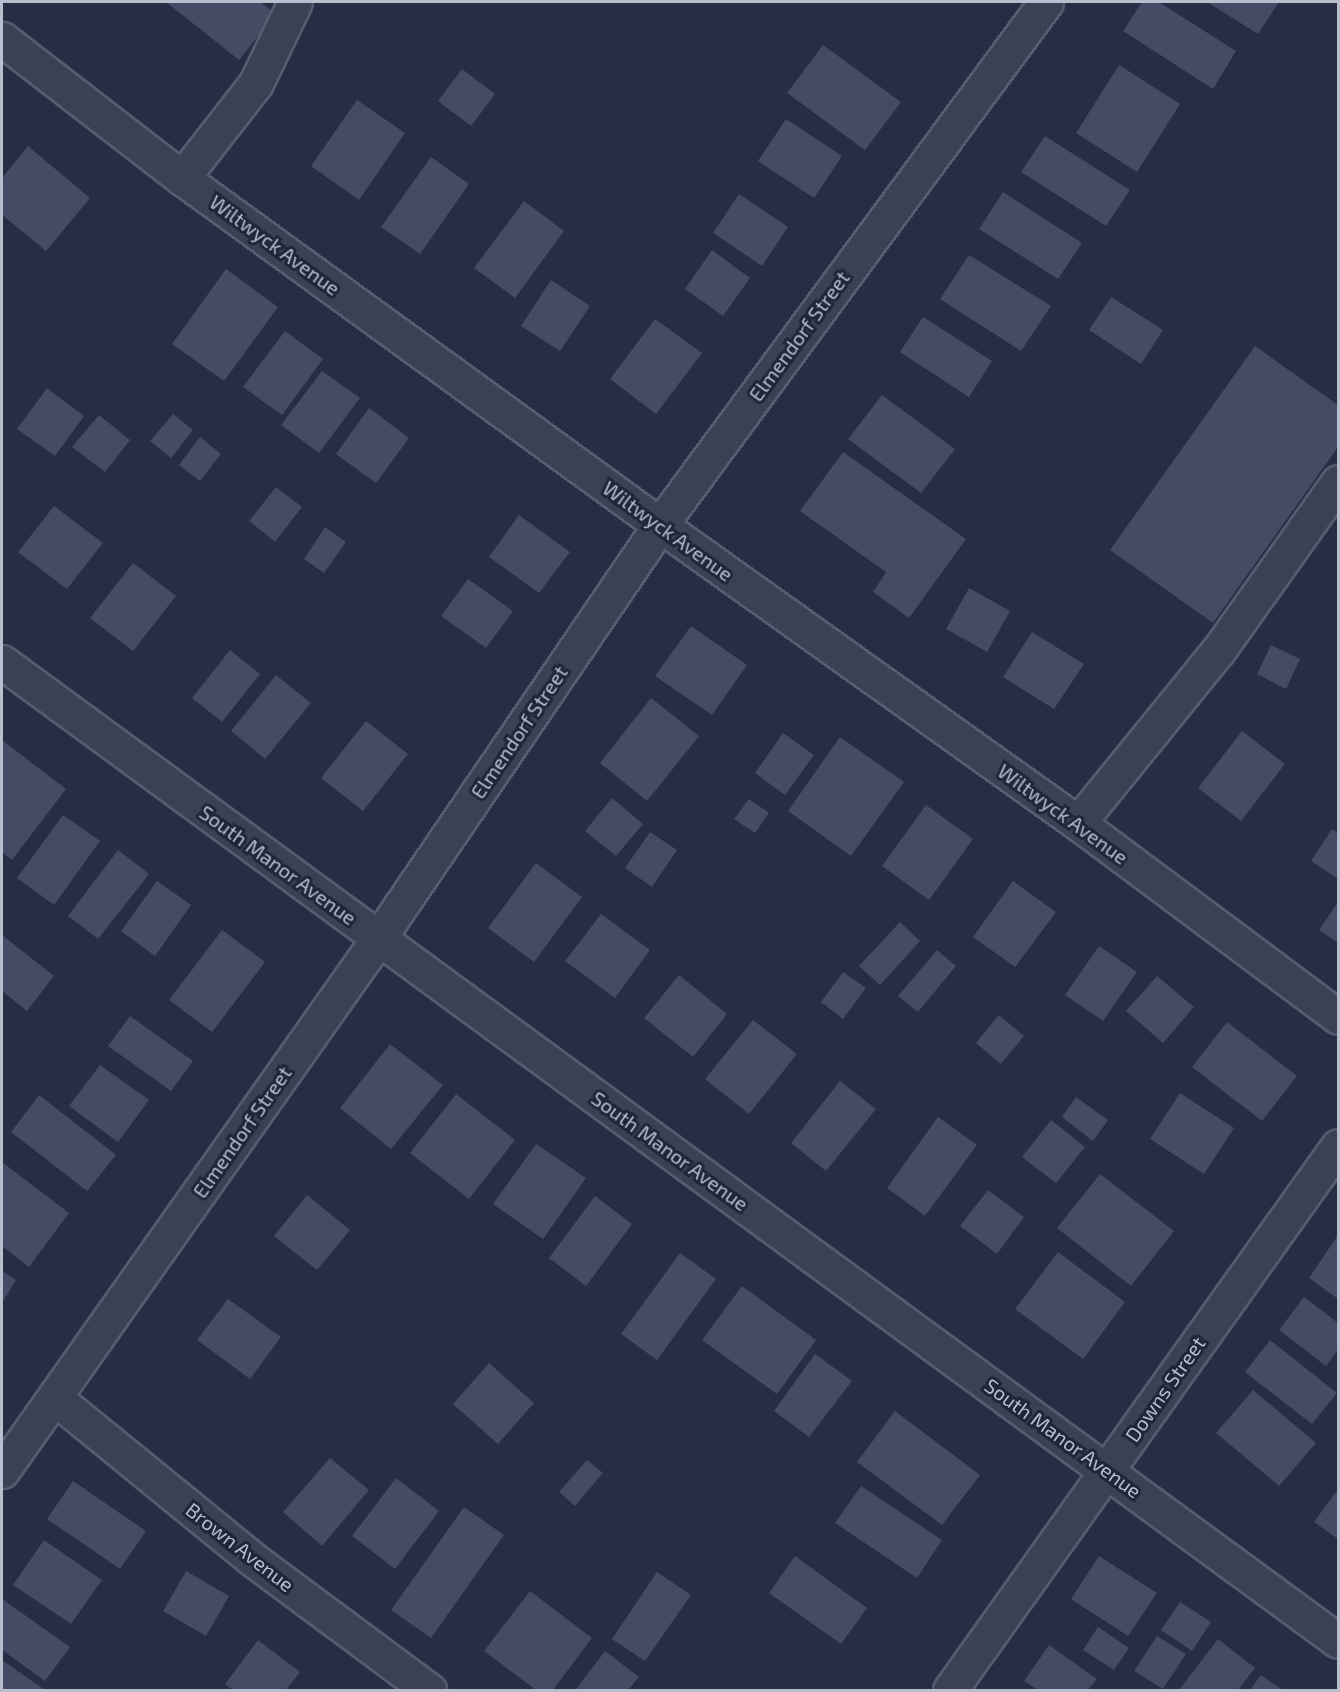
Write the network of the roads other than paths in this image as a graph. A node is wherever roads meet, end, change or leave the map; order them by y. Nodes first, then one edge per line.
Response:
1 (295, 2) edge
2 (1046, 2) edge
3 (2, 39) edge
4 (182, 178) junction
5 (1338, 482) edge
6 (660, 525) junction
7 (2, 662) edge
8 (1078, 824) junction
9 (378, 939) junction
10 (1338, 1017) edge
11 (1338, 1146) edge
12 (55, 1398) junction
13 (1108, 1470) junction
14 (2, 1471) edge
15 (1338, 1641) edge
16 (429, 1690) edge
17 (950, 1690) edge

1 - 4 street
2 - 6 street, Elmendorf Street
3 - 4 street, Wiltwyck Avenue
4 - 6 street, Wiltwyck Avenue
5 - 8 street
6 - 8 street, Wiltwyck Avenue
6 - 9 street, Elmendorf Street
7 - 9 street, South Manor Avenue
8 - 10 street, Wiltwyck Avenue
9 - 12 street, Elmendorf Street
9 - 13 street, South Manor Avenue
11 - 13 street, Downs Street
12 - 14 street, Elmendorf Street
12 - 16 street, Brown Avenue
13 - 15 street, South Manor Avenue
13 - 17 street, Downs Street

